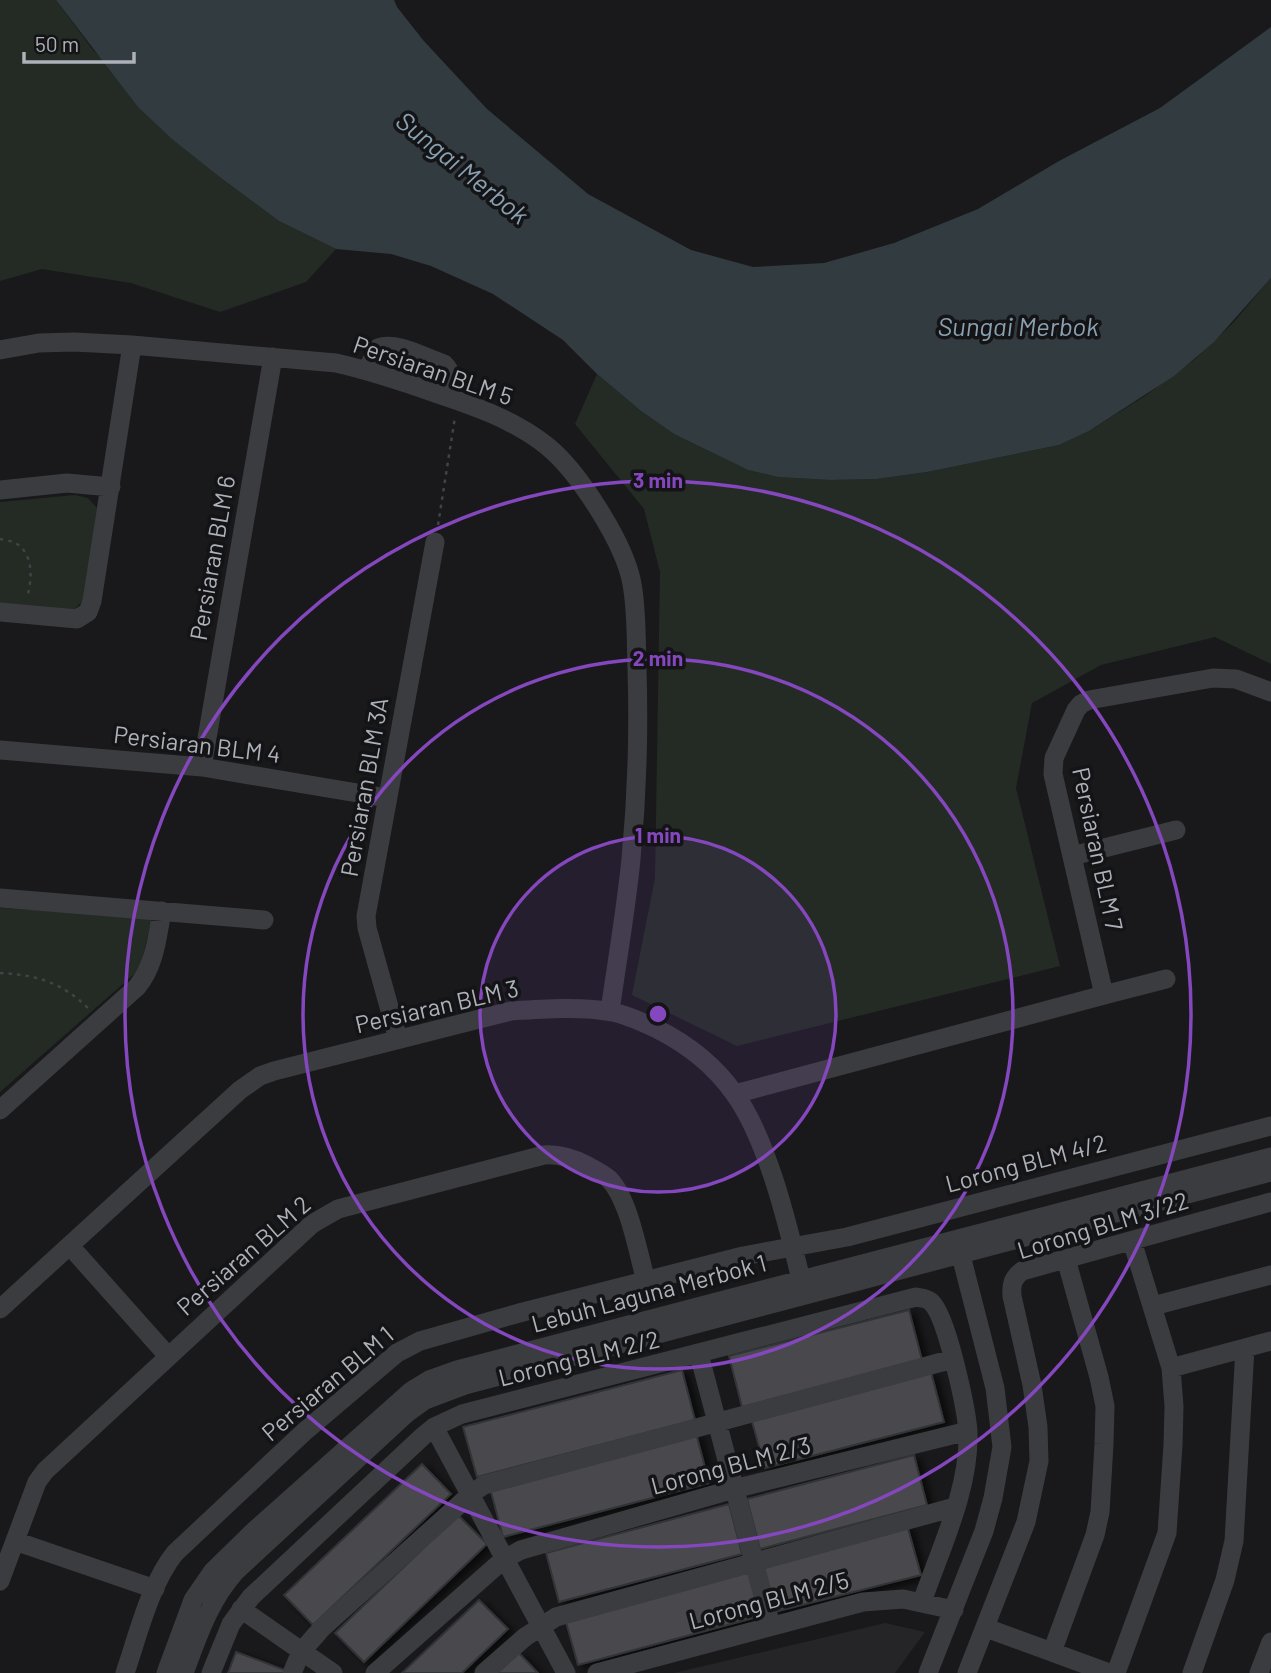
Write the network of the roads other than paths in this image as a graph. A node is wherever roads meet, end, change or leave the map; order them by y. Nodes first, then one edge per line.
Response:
1 (132, 345) junction
2 (0, 350) edge
3 (274, 357) junction
4 (367, 370) junction
5 (452, 399) junction
6 (111, 487) junction
7 (0, 489) edge
8 (435, 542) road end
9 (0, 612) edge
10 (1271, 692) edge
11 (0, 750) edge
12 (202, 767) junction
13 (387, 798) junction
14 (1176, 830) dead end
15 (1072, 856) junction
16 (0, 898) edge
17 (162, 911) junction
18 (264, 920) dead end
19 (1166, 979) dead end
20 (1104, 995) junction
21 (610, 1011) junction
22 (398, 1038) junction
23 (735, 1094) junction
24 (0, 1110) edge
25 (1271, 1126) edge
26 (1271, 1157) edge
27 (1271, 1172) edge
28 (1271, 1202) edge
29 (1132, 1241) junction
30 (70, 1246) junction
31 (793, 1246) junction
32 (959, 1248) junction
33 (1066, 1259) junction
34 (1271, 1275) edge
35 (646, 1281) junction
36 (803, 1288) junction
37 (1153, 1306) junction
38 (0, 1309) edge
39 (1271, 1341) edge
40 (1245, 1348) junction
41 (699, 1354) junction
42 (167, 1356) junction
43 (953, 1359) junction
44 (1171, 1368) junction
45 (716, 1423) junction
46 (434, 1427) junction
47 (968, 1431) junction
48 (734, 1489) junction
49 (471, 1494) junction
50 (955, 1507) junction
51 (15, 1541) junction
52 (504, 1559) junction
53 (754, 1561) junction
54 (0, 1581) edge
55 (155, 1589) junction
56 (922, 1602) junction
57 (241, 1609) junction
58 (954, 1610) junction
59 (540, 1626) junction
60 (771, 1626) junction
61 (986, 1628) junction
62 (1271, 1642) edge
63 (301, 1652) junction
64 (1052, 1652) junction
65 (125, 1673) edge
66 (166, 1673) edge
67 (184, 1673) edge
68 (211, 1673) edge
69 (292, 1673) edge
70 (333, 1673) edge
71 (375, 1673) edge
72 (484, 1673) edge
73 (566, 1673) edge
74 (597, 1673) edge
75 (928, 1673) edge
76 (967, 1673) edge
77 (1110, 1673) edge
78 (1116, 1673) edge
79 (1192, 1673) edge
80 (1259, 1673) edge

1 - 2 street, Persiaran BLM 5
1 - 3 street, Persiaran BLM 5
1 - 6 street
3 - 4 street, Persiaran BLM 5
3 - 12 street, Persiaran BLM 6
4 - 5 street, Persiaran BLM 5
4 - 5 street
5 - 21 street, Persiaran BLM 5
6 - 7 street
6 - 9 street
8 - 13 street, Persiaran BLM 3A
10 - 15 street, Persiaran BLM 7
11 - 12 street, Persiaran BLM 4
12 - 13 street, Persiaran BLM 4
13 - 22 street, Persiaran BLM 3A
14 - 15 street
15 - 20 street, Persiaran BLM 7
16 - 17 street
17 - 18 street
17 - 24 street
19 - 20 street
20 - 23 street
21 - 22 street, Persiaran BLM 3
21 - 23 street, Persiaran BLM 3
22 - 30 street, Persiaran BLM 3
23 - 31 street, Persiaran BLM 3
25 - 31 street, Lorong BLM 4/2
26 - 32 street, Lebuh Laguna Merbok 1
27 - 32 street, Lebuh Laguna Merbok 1
28 - 29 street, Lorong BLM 3/22
29 - 33 street, Lorong BLM 3/22
29 - 37 street
30 - 38 street, Persiaran BLM 3
30 - 42 street
31 - 35 street, Persiaran BLM 1
31 - 36 street, Persiaran BLM 3
32 - 36 street, Lebuh Laguna Merbok 1
32 - 58 street
33 - 61 street, Lorong BLM 3/22
33 - 64 street
34 - 37 street
35 - 42 street, Persiaran BLM 2
35 - 55 street, Persiaran BLM 1
36 - 66 street, Lebuh Laguna Merbok 1
36 - 67 street, Lebuh Laguna Merbok 1
37 - 44 street
39 - 40 street
40 - 44 street
40 - 79 street
41 - 43 street, Lorong BLM 2/2
41 - 45 street
41 - 46 street, Lorong BLM 2/2
42 - 51 street, Persiaran BLM 2
43 - 45 street
43 - 47 street, Lorong BLM 2/2
44 - 78 street
45 - 48 street
45 - 49 street
46 - 49 street
46 - 57 street, Lorong BLM 2/2
47 - 48 street, Lorong BLM 2/3
47 - 50 street
48 - 52 street, Lorong BLM 2/3
48 - 53 street
49 - 52 street
49 - 63 street
50 - 53 street
50 - 56 street
51 - 54 street, Persiaran BLM 2
51 - 55 street
52 - 59 street
52 - 71 street, Lorong BLM 2/3
53 - 59 street
53 - 60 street
55 - 65 street, Persiaran BLM 1
56 - 58 street, Lorong BLM 2/5
56 - 60 street, Lorong BLM 2/5
57 - 63 street
57 - 68 street, Lorong BLM 2/2
58 - 75 street
59 - 72 street
59 - 73 street
60 - 74 street, Lorong BLM 2/5
61 - 64 street
61 - 76 street, Lorong BLM 3/22
62 - 80 street
63 - 69 street
63 - 70 street
64 - 77 street

